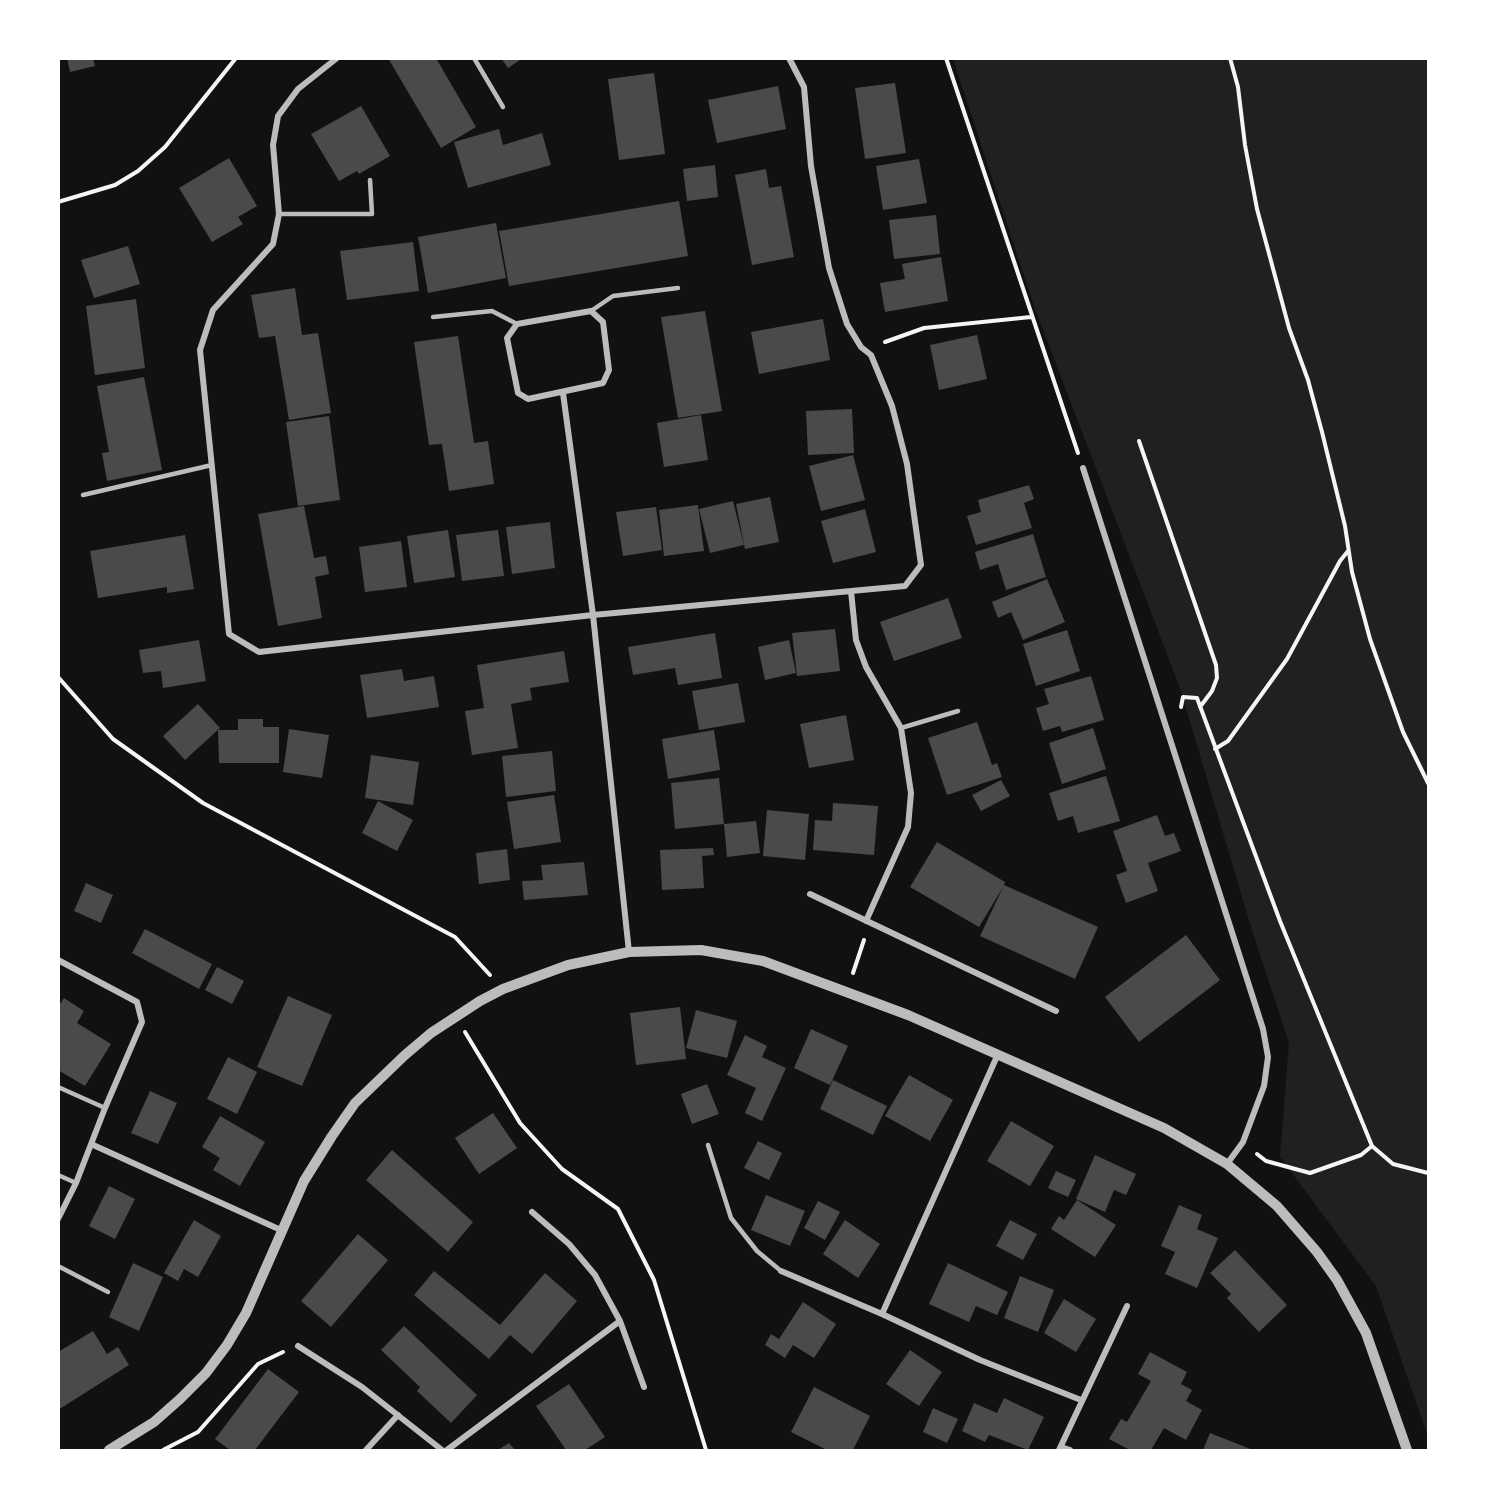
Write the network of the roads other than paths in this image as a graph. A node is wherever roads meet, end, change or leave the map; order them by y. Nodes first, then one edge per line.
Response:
1 (337, 58) edge
2 (474, 58) edge
3 (789, 58) edge
4 (503, 107) dead end
5 (370, 180) dead end
6 (279, 214) junction
7 (678, 288) dead end
8 (591, 311) junction
9 (433, 318) dead end
10 (517, 324) junction
11 (563, 393) junction
12 (212, 465) junction
13 (1083, 468) road end
14 (83, 495) dead end
15 (851, 591) junction
16 (593, 615) junction
17 (958, 711) dead end
18 (901, 728) junction
19 (810, 894) dead end
20 (868, 922) junction
21 (629, 952) junction
22 (58, 960) edge
23 (1056, 1011) dead end
24 (998, 1054) junction
25 (58, 1087) edge
26 (105, 1108) junction
27 (91, 1144) junction
28 (708, 1146) dead end
29 (1227, 1164) junction
30 (58, 1175) edge
31 (76, 1183) junction
32 (532, 1212) dead end
33 (58, 1219) edge
34 (283, 1231) junction
35 (58, 1266) edge
36 (781, 1271) joint
37 (108, 1292) dead end
38 (1127, 1306) dead end
39 (882, 1314) junction
40 (620, 1321) junction
41 (298, 1346) road end
42 (644, 1388) dead end
43 (1081, 1400) junction
44 (398, 1415) junction
45 (1060, 1449) edge
46 (109, 1450) edge
47 (366, 1450) edge
48 (442, 1450) edge
49 (447, 1450) edge
50 (1070, 1450) edge
51 (1407, 1450) edge

1 - 6 street
2 - 4 lane
3 - 15 street
5 - 6 lane
6 - 12 street
7 - 8 lane
8 - 10 street
8 - 11 street
9 - 10 lane
10 - 11 street
11 - 16 street
12 - 14 lane
12 - 16 street
13 - 29 street
15 - 16 street
15 - 18 street
16 - 21 street
17 - 18 lane
18 - 20 street
19 - 20 street
20 - 23 street
21 - 24 street
21 - 34 street
22 - 26 street
24 - 29 street
24 - 39 street
25 - 26 lane
26 - 27 street
27 - 31 street
27 - 34 street
28 - 36 lane
29 - 51 street
30 - 31 lane
31 - 33 street
32 - 40 street
34 - 46 street
35 - 37 lane
36 - 39 street
38 - 43 street
39 - 43 street
40 - 42 street
40 - 49 street
41 - 44 street
43 - 45 street
44 - 47 street
44 - 48 street
45 - 50 street

